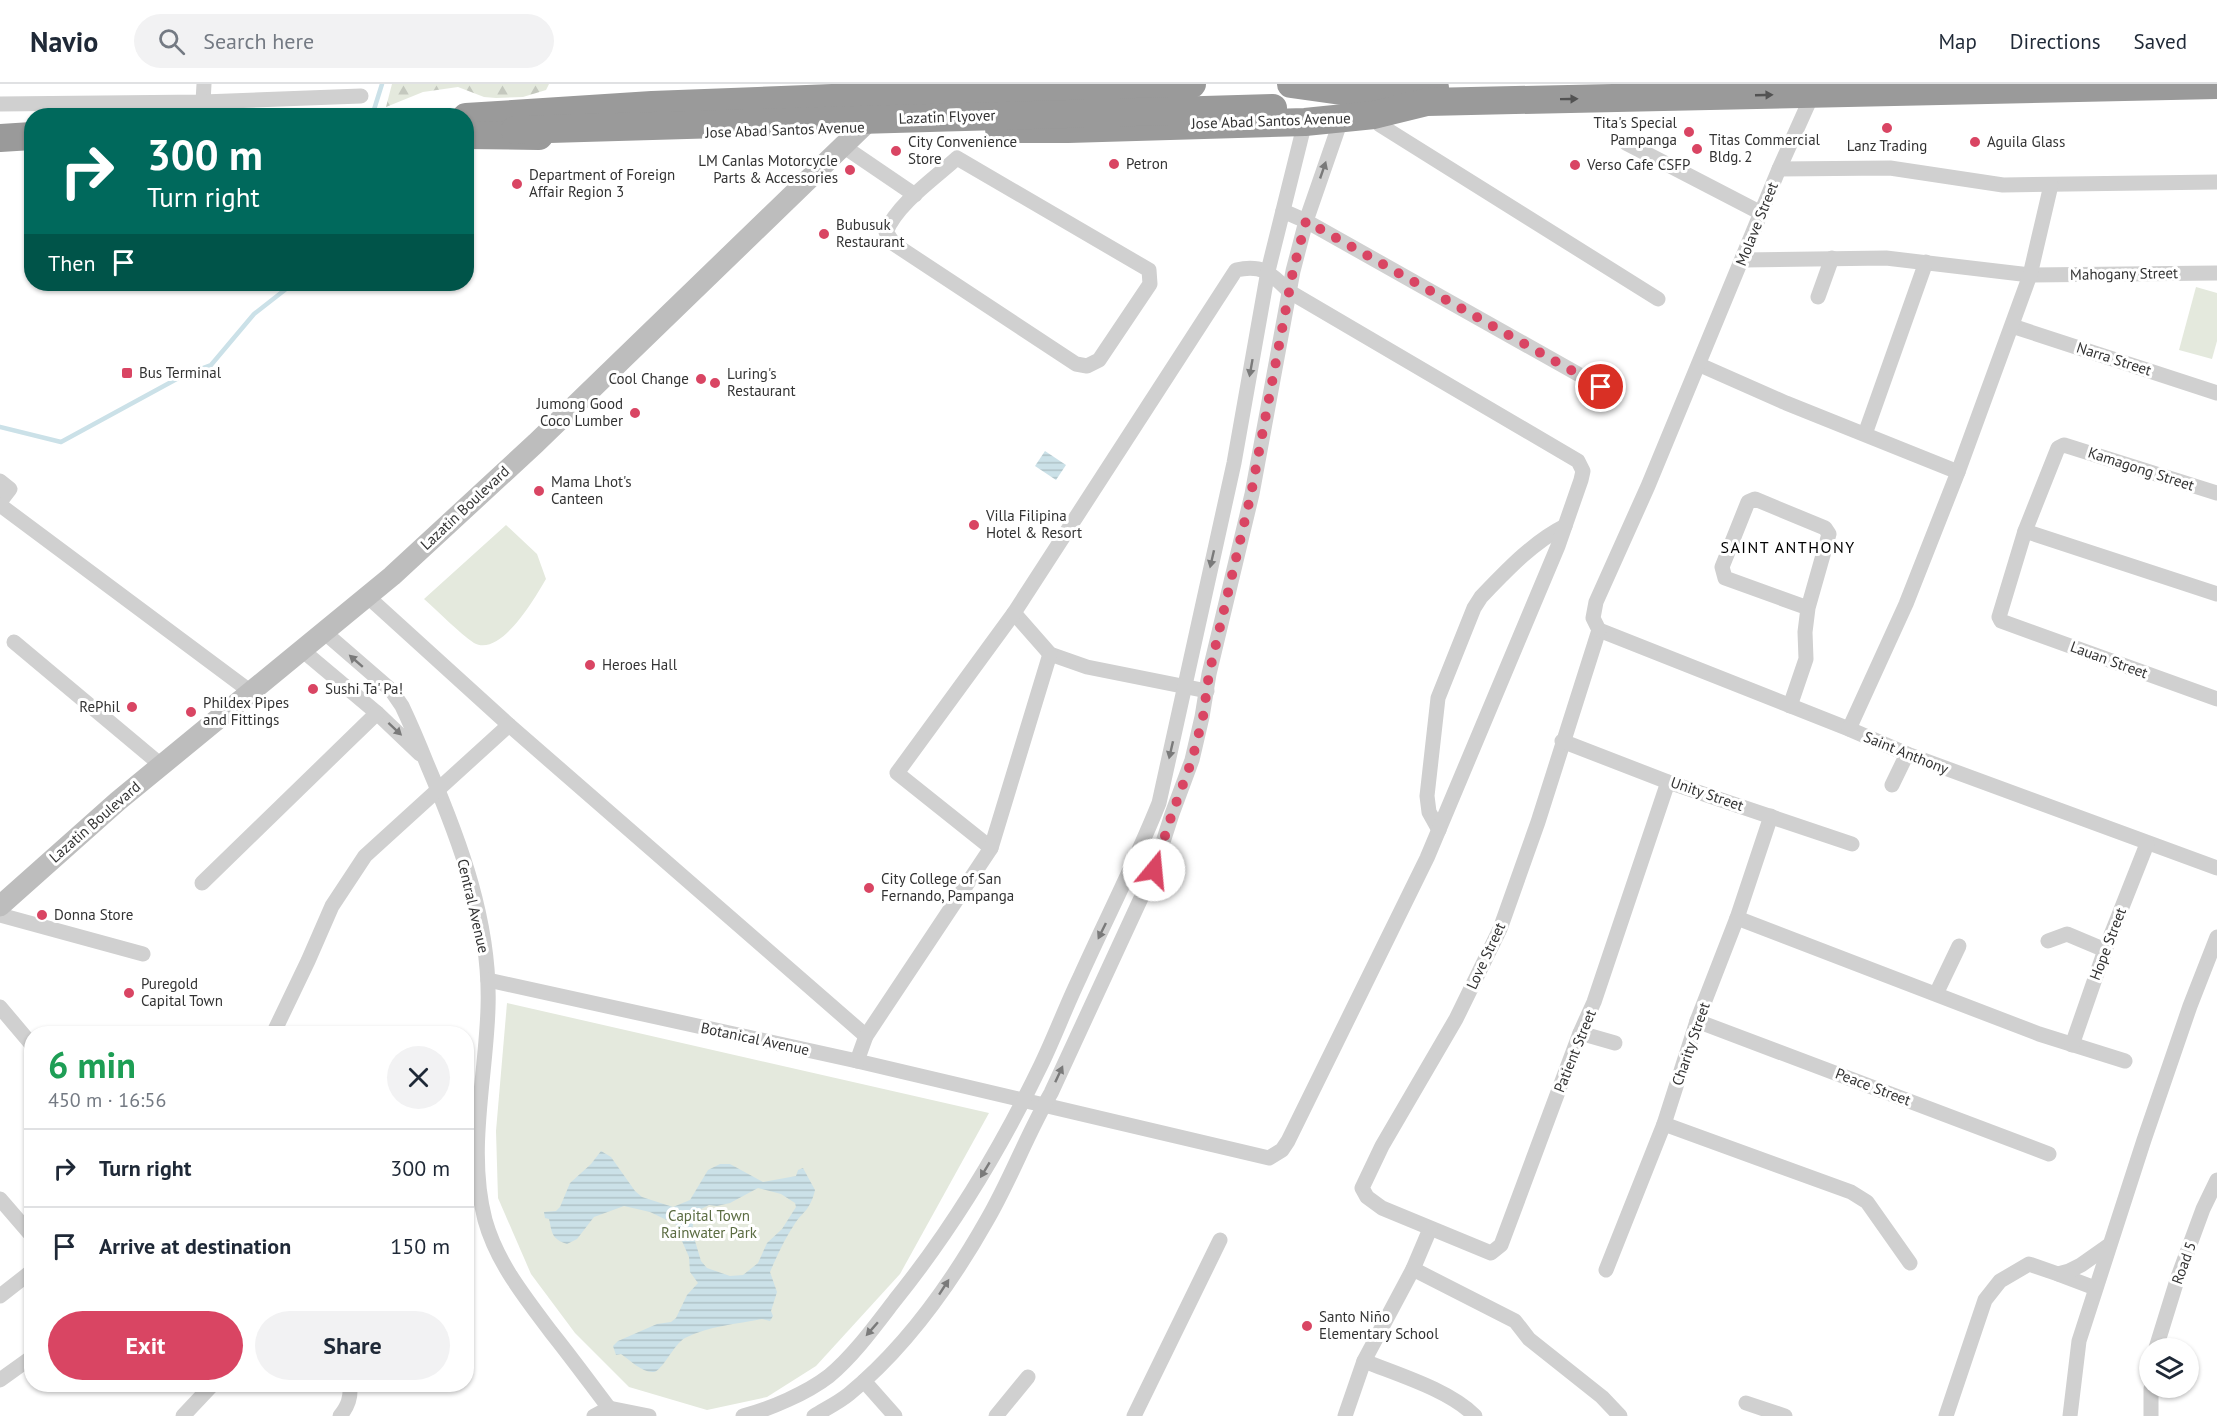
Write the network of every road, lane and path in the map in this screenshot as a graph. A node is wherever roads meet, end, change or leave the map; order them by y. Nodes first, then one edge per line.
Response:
1 (204, 84) edge
2 (1192, 84) edge
3 (1544, 84) edge
4 (2217, 85) edge
5 (1815, 89) edge
6 (900, 90) edge
7 (1341, 91) joint
8 (1685, 91) edge
9 (361, 96) dead end
10 (1278, 96) edge
11 (851, 98) junction
12 (203, 102) junction
13 (1427, 102) junction
14 (0, 104) edge
15 (1374, 115) junction
16 (474, 117) edge
17 (474, 119) edge
18 (1341, 120) junction
19 (1305, 122) junction
20 (515, 125) junction
21 (864, 130) junction
22 (474, 133) edge
23 (474, 134) edge
24 (24, 136) edge
25 (0, 138) edge
26 (1626, 143) dead end
27 (24, 153) edge
28 (0, 154) edge
29 (1779, 169) junction
30 (2217, 182) edge
31 (2051, 185) junction
32 (915, 195) junction
33 (1283, 211) junction
34 (1761, 213) junction
35 (1306, 221) junction
36 (1832, 258) junction
37 (1743, 260) junction
38 (1926, 262) junction
39 (1268, 271) junction
40 (2217, 273) edge
41 (2030, 275) junction
42 (1290, 292) junction
43 (1818, 297) dead end
44 (1658, 299) dead end
45 (2012, 326) junction
46 (1700, 365) junction
47 (1601, 387) dead end
48 (2217, 393) edge
49 (1865, 434) junction
50 (1958, 472) junction
51 (0, 481) edge
52 (2217, 493) edge
53 (0, 503) edge
54 (1565, 526) junction
55 (2025, 531) junction
56 (2217, 594) edge
57 (368, 596) junction
58 (1808, 609) junction
59 (1014, 613) junction
60 (1599, 630) junction
61 (324, 632) junction
62 (14, 642) dead end
63 (302, 650) junction
64 (1050, 654) junction
65 (1185, 686) junction
66 (1207, 691) junction
67 (251, 692) junction
68 (2217, 699) edge
69 (1790, 706) junction
70 (377, 713) junction
71 (509, 725) junction
72 (1849, 729) junction
73 (1562, 741) junction
74 (1907, 754) junction
75 (425, 758) junction
76 (161, 765) junction
77 (1668, 782) junction
78 (1892, 784) dead end
79 (438, 789) junction
80 (1771, 816) junction
81 (1439, 830) junction
82 (1852, 844) dead end
83 (2147, 844) junction
84 (991, 848) junction
85 (2217, 868) edge
86 (202, 883) dead end
87 (0, 906) edge
88 (0, 915) edge
89 (1737, 918) junction
90 (2217, 937) edge
91 (2048, 941) dead end
92 (1959, 946) dead end
93 (2105, 950) junction
94 (143, 954) dead end
95 (488, 980) junction
96 (1936, 994) junction
97 (0, 1007) edge
98 (1697, 1021) junction
99 (277, 1026) edge
100 (1580, 1033) junction
101 (24, 1036) edge
102 (866, 1036) junction
103 (1615, 1043) dead end
104 (2072, 1045) junction
105 (857, 1061) junction
106 (2125, 1061) dead end
107 (1023, 1101) junction
108 (1043, 1106) junction
109 (1664, 1124) junction
110 (2049, 1154) dead end
111 (2217, 1180) edge
112 (0, 1199) edge
113 (24, 1227) edge
114 (1430, 1229) junction
115 (1220, 1240) dead end
116 (2108, 1246) junction
117 (1910, 1263) dead end
118 (1413, 1269) junction
119 (1606, 1270) dead end
120 (2058, 1274) junction
121 (24, 1277) edge
122 (2095, 1288) junction
123 (0, 1296) edge
124 (2159, 1338) edge
125 (1364, 1362) junction
126 (24, 1363) edge
127 (1028, 1377) dead end
128 (0, 1380) edge
129 (864, 1381) junction
130 (206, 1392) edge
131 (351, 1392) edge
132 (2151, 1398) edge
133 (1746, 1403) dead end
134 (610, 1412) edge
135 (183, 1416) edge
136 (340, 1416) edge
137 (594, 1416) edge
138 (649, 1416) edge
139 (743, 1416) edge
140 (814, 1416) edge
141 (895, 1416) edge
142 (996, 1416) edge
143 (1134, 1416) edge
144 (1345, 1416) edge
145 (1475, 1416) edge
146 (1620, 1416) edge
147 (1784, 1416) edge
148 (1946, 1416) edge
149 (2070, 1416) edge
150 (2151, 1416) edge

1 - 12 street
2 - 6 highway, Jose Abad Santos Avenue
3 - 7 highway, Jose Abad Santos Avenue
4 - 5 highway, Jose Abad Santos Avenue
8 -> 5 highway, Jose Abad Santos Avenue
5 - 29 street, Molave Street
6 - 11 highway, Jose Abad Santos Avenue
6 - 21 main road, Lazatin Boulevard
7 - 10 highway, Lazatin Flyover
13 -> 8 highway, Jose Abad Santos Avenue
9 - 12 street
10 - 13 highway, Lazatin Flyover
10 - 20 highway, Lazatin Flyover
11 - 16 highway, Jose Abad Santos Avenue
11 - 21 highway
12 - 14 street
13 - 15 highway, Jose Abad Santos Avenue
15 - 18 highway, Jose Abad Santos Avenue
15 - 44 street
17 - 20 highway, Lazatin Flyover
18 - 19 highway, Jose Abad Santos Avenue
35 -> 18 street
19 - 21 highway, Jose Abad Santos Avenue
19 - 33 street
20 - 22 highway, Lazatin Flyover
21 - 23 highway, Jose Abad Santos Avenue
21 - 32 street
21 - 57 main road, Lazatin Boulevard
24 - 25 highway
26 - 34 street
27 - 28 highway
29 - 31 street
29 - 34 street, Molave Street
30 - 31 street
31 - 41 street
32 - 32 street
33 - 35 street
33 - 39 street
34 - 37 street, Molave Street
35 - 42 street
35 - 47 street
36 - 37 street, Mahogany Street
36 - 38 street, Mahogany Street
36 - 43 street
37 - 46 street, Molave Street
38 - 41 street, Mahogany Street
38 - 49 street
39 - 42 street
39 - 59 street
39 -> 65 street
40 - 41 street, Mahogany Street
41 - 45 street
42 - 54 street
42 - 66 street
45 - 48 street, Narra Street
45 - 50 street
46 - 49 street
46 - 60 street, Molave Street
49 - 50 street
50 - 72 street
51 - 53 street
52 - 55 street, Kamagong Street
53 - 67 street
54 - 81 street
54 - 81 street
55 - 56 street
55 - 68 street, Lauan Street
57 - 61 main road, Lazatin Boulevard
57 - 71 street
58 - 58 street
58 - 69 street
59 - 64 street
59 - 84 street
60 - 69 street, Saint Anthony
60 - 73 street, Love Street
61 - 63 main road, Lazatin Boulevard
75 -> 61 street, Central Avenue
62 - 76 street
63 - 67 main road, Lazatin Boulevard
63 - 70 street, Central Avenue
64 - 65 street
64 - 84 street
65 - 66 street
65 -> 107 street
108 -> 66 street
67 - 76 main road, Lazatin Boulevard
69 - 72 street, Saint Anthony
70 -> 75 street, Central Avenue
70 - 86 street
71 - 79 street
71 - 102 street
72 - 74 street, Saint Anthony
73 - 77 street, Unity Street
73 - 114 street, Love Street
74 - 78 street
74 - 83 street, Saint Anthony
75 - 79 street, Central Avenue
76 - 87 main road, Lazatin Boulevard
77 - 80 street, Unity Street
77 - 100 street, Patient Street
79 - 95 street, Central Avenue
79 - 99 street
80 - 82 street, Unity Street
80 - 89 street, Charity Street
81 - 108 street, Botanical Avenue
83 - 85 street, Saint Anthony
83 - 93 street, Hope Street
84 - 102 street
88 - 94 street
89 - 96 street
89 - 98 street, Charity Street
90 - 116 street
91 - 93 street
92 - 96 street
93 - 104 street, Hope Street
95 - 105 street, Botanical Avenue
95 - 134 street, Central Avenue
96 - 104 street
97 - 101 street
98 - 109 street, Charity Street
98 - 110 street, Peace Street
100 - 103 street
100 - 114 street, Patient Street
102 - 105 street
104 - 106 street
105 - 107 street, Botanical Avenue
107 - 108 street, Botanical Avenue
107 -> 139 street
129 -> 108 street
109 - 117 street
109 - 119 street, Charity Street
111 - 124 street, Road 5
112 - 113 street
114 - 118 street
115 - 143 street
116 - 120 street
116 - 122 street
118 - 125 street
118 - 146 street
120 - 122 street
120 - 148 street
121 - 123 street
122 - 149 street
125 - 144 street
125 - 145 street
126 - 128 street
127 - 142 street
129 - 140 street
129 - 141 street
130 - 135 street
131 - 136 street
132 - 150 street
133 - 147 street
134 - 137 street
134 - 138 street

